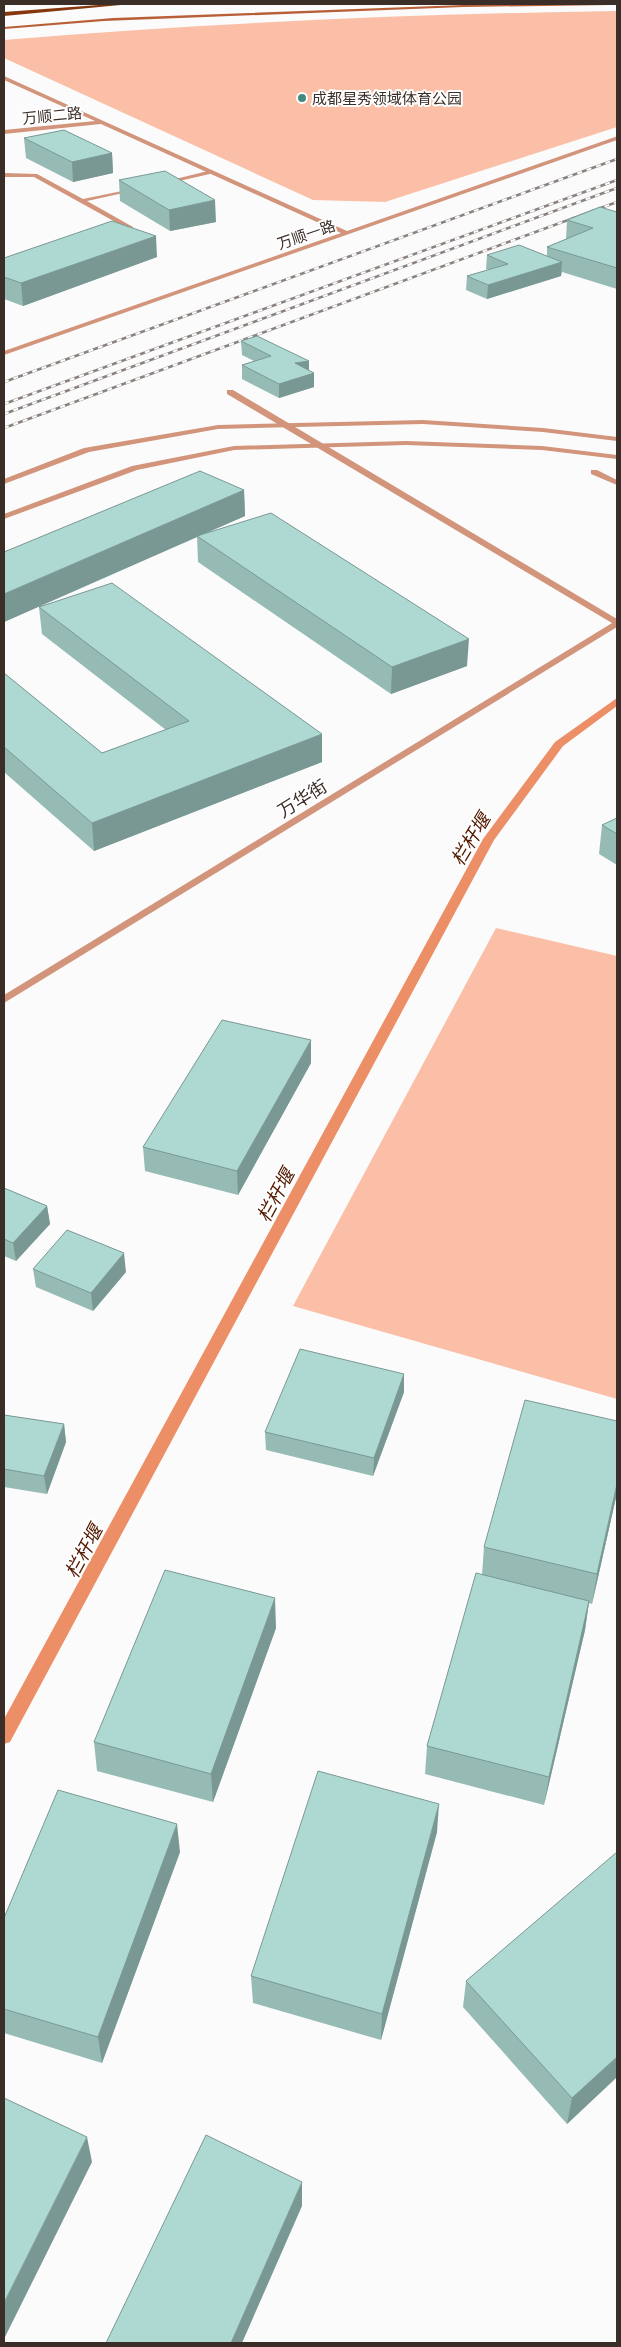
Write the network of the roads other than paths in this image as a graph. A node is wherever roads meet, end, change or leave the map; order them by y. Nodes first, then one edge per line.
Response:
1 (74, 4) edge
2 (128, 4) edge
3 (611, 4) edge
4 (4, 8) edge
5 (249, 8) dead end
6 (4, 14) edge
7 (105, 20) junction
8 (4, 28) edge
9 (4, 78) edge
10 (102, 122) junction
11 (4, 132) edge
12 (617, 138) edge
13 (212, 172) junction
14 (4, 175) edge
15 (156, 184) edge
16 (147, 186) edge
17 (81, 201) junction
18 (347, 233) junction
19 (112, 240) edge
20 (4, 353) edge
21 (230, 392) dead end
22 (289, 427) junction
23 (617, 439) edge
24 (320, 445) junction
25 (617, 456) edge
26 (594, 472) dead end
27 (4, 482) edge
28 (617, 482) edge
29 (4, 517) edge
30 (617, 623) edge
31 (4, 1000) edge

1 - 4 highway
2 - 6 highway
3 - 7 main road
5 - 7 main road
7 - 8 main road
9 - 10 street
10 - 11 street, 万顺二路
10 - 13 street
12 - 18 street, 万顺一路
13 - 15 street
13 - 18 street
14 - 17 street
16 - 17 street
17 - 19 street
18 - 20 street, 万顺一路
21 - 22 street
22 - 23 street
22 - 24 street
22 - 27 street
24 - 25 street
24 - 29 street
24 - 30 street
26 - 28 street
30 - 31 street, 万华街

